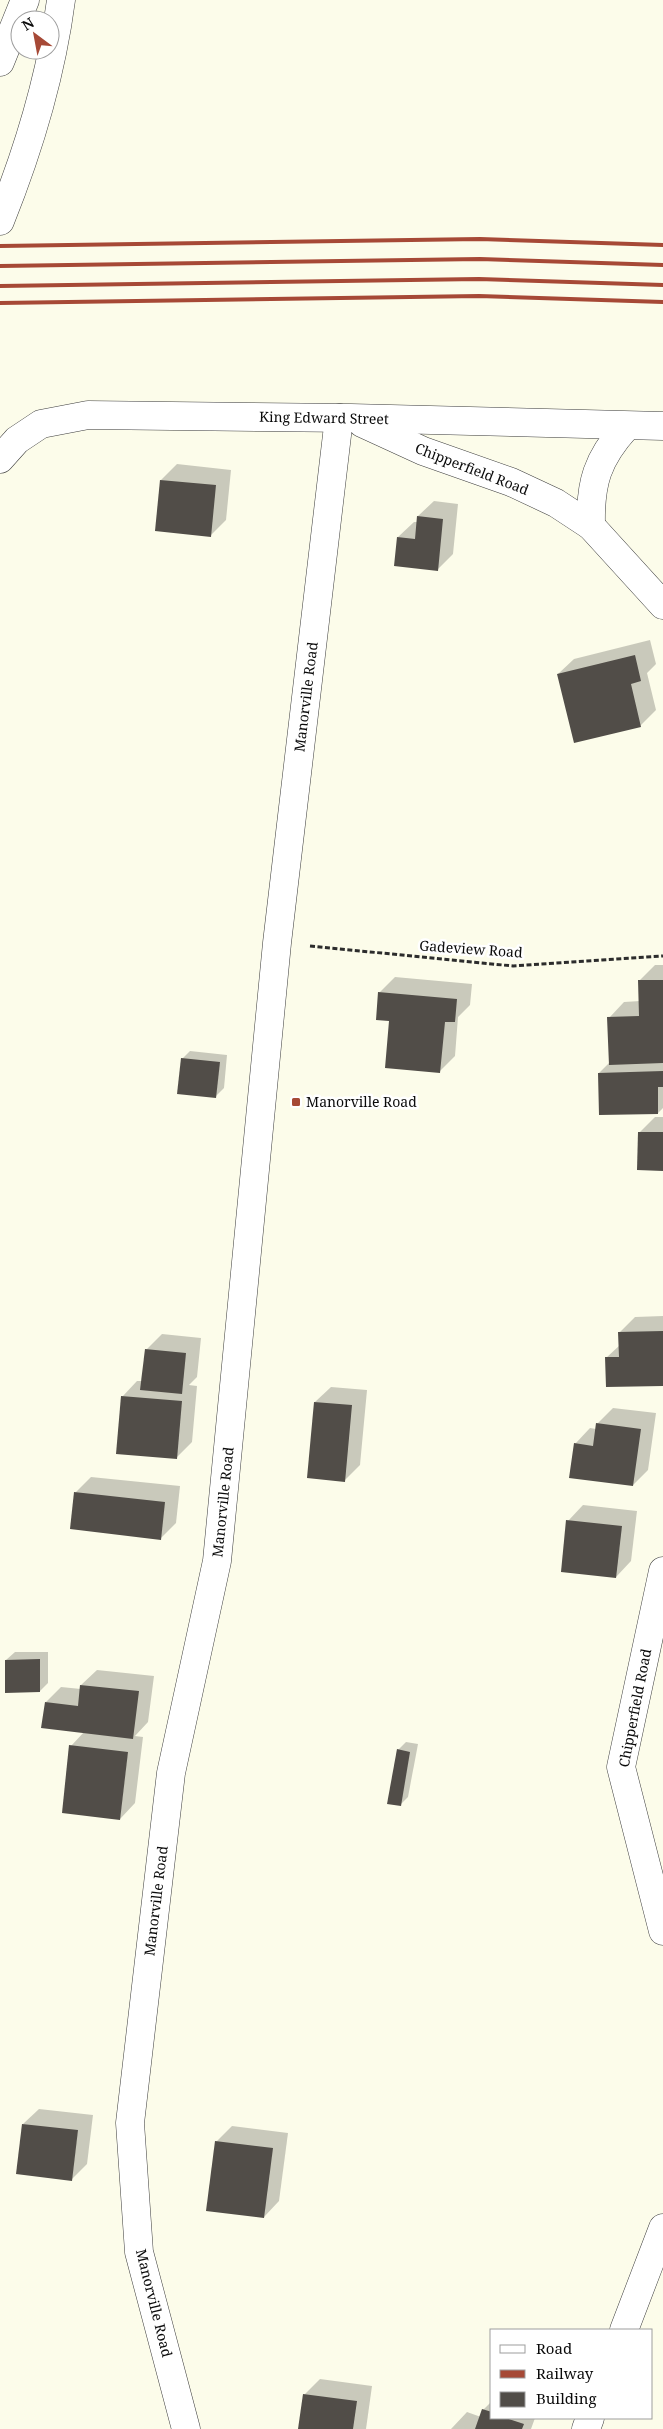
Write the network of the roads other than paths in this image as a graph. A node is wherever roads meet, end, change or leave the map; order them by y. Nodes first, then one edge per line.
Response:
1 (25, 0) edge
2 (61, 0) edge
3 (0, 62) edge
4 (0, 221) edge
5 (345, 418) junction
6 (663, 426) edge
7 (626, 427) junction
8 (0, 459) edge
9 (591, 526) junction
10 (663, 605) edge
11 (663, 1571) edge
12 (663, 1931) edge
13 (663, 2228) edge
14 (624, 2329) edge
15 (186, 2429) edge

1 - 3 street
2 - 4 street
5 - 7 street, King Edward Street
5 - 8 street, King Edward Street
5 - 9 street, Chipperfield Road
5 - 15 street, Manorville Road
6 - 7 street, King Edward Street
7 - 9 street
9 - 10 street, Chipperfield Road
11 - 12 street, Chipperfield Road
13 - 14 street

